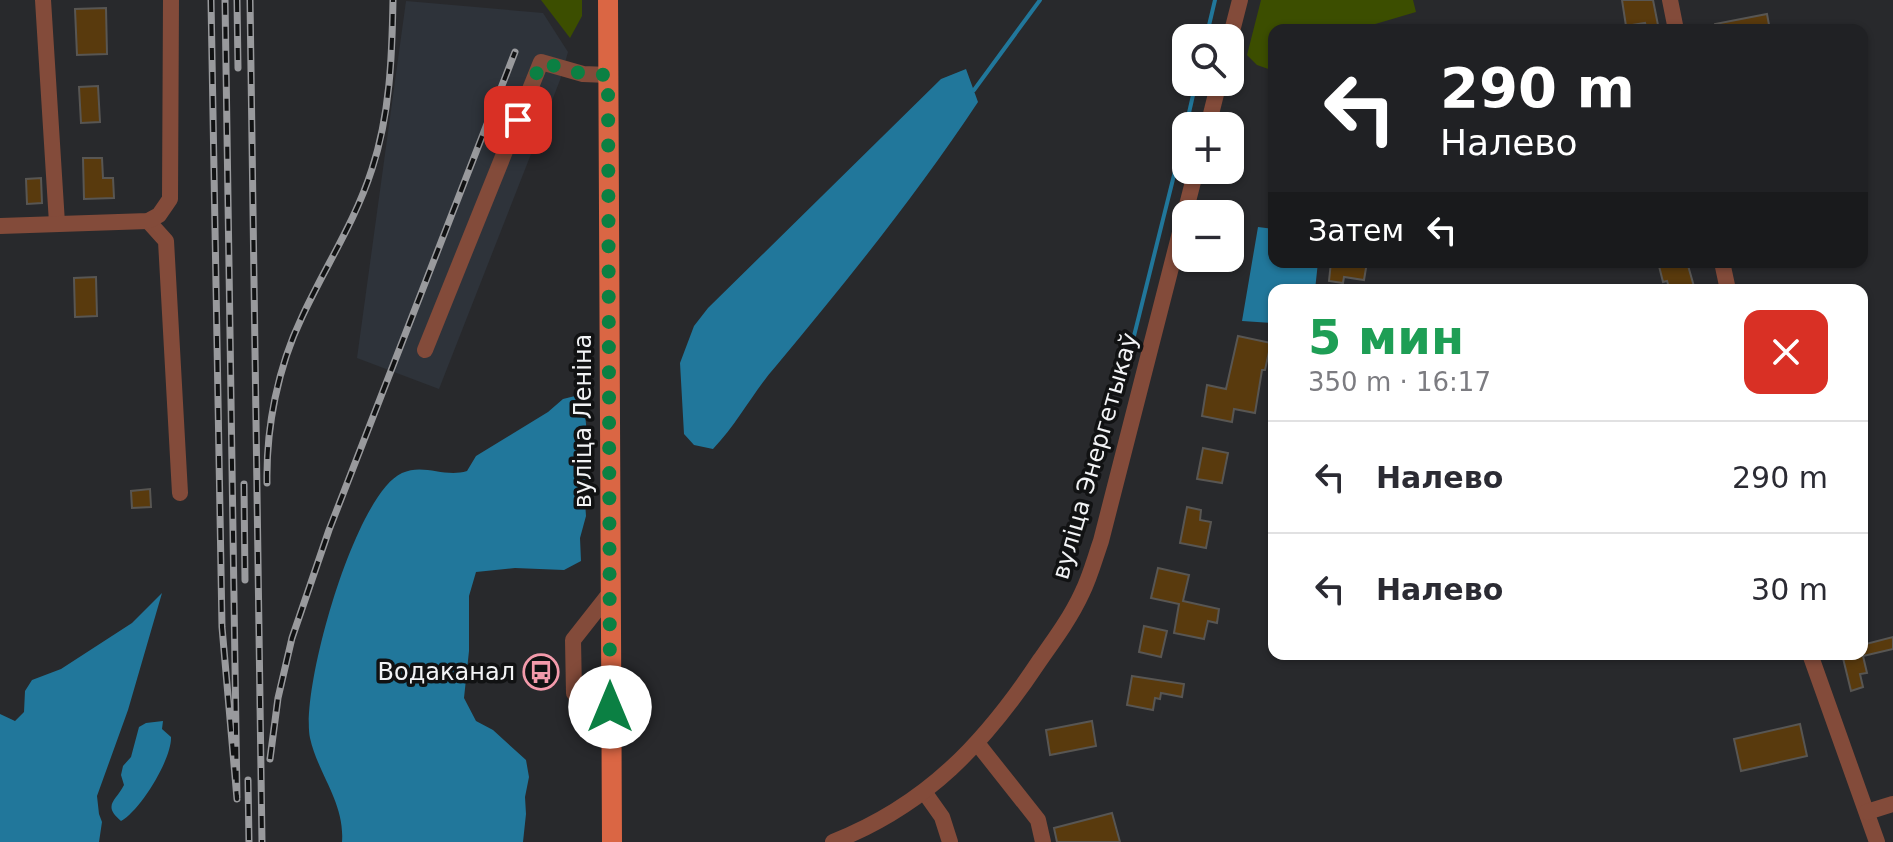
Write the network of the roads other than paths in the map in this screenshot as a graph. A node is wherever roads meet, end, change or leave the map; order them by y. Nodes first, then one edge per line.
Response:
1 (43, 0) edge
2 (171, 0) edge
3 (608, 0) edge
4 (1240, 0) edge
5 (1670, 0) edge
6 (1234, 24) edge
7 (1675, 24) edge
8 (608, 75) junction
9 (1192, 184) edge
10 (148, 221) junction
11 (57, 223) junction
12 (0, 226) edge
13 (425, 350) dead end
14 (180, 493) dead end
15 (610, 593) junction
16 (1812, 660) edge
17 (610, 735) junction
18 (977, 743) junction
19 (925, 793) junction
20 (1893, 804) edge
21 (1867, 812) junction
22 (612, 842) edge
23 (833, 842) edge
24 (950, 842) edge
25 (1043, 842) edge
26 (1877, 842) edge

1 - 11 street
2 - 10 street
3 - 8 main road, вуліца Леніна
4 - 6 street
5 - 7 street
8 - 13 street
8 - 15 main road, вуліца Леніна
9 - 18 street, вуліца Энергетыкаў
10 - 11 street
10 - 14 street
11 - 12 street
15 - 17 main road, вуліца Леніна
15 - 17 street
16 - 21 street
17 - 22 main road, вуліца Леніна
18 - 19 street, вуліца Энергетыкаў
18 - 25 street
19 - 23 street, вуліца Энергетыкаў
19 - 24 street
20 - 21 street
21 - 26 street

